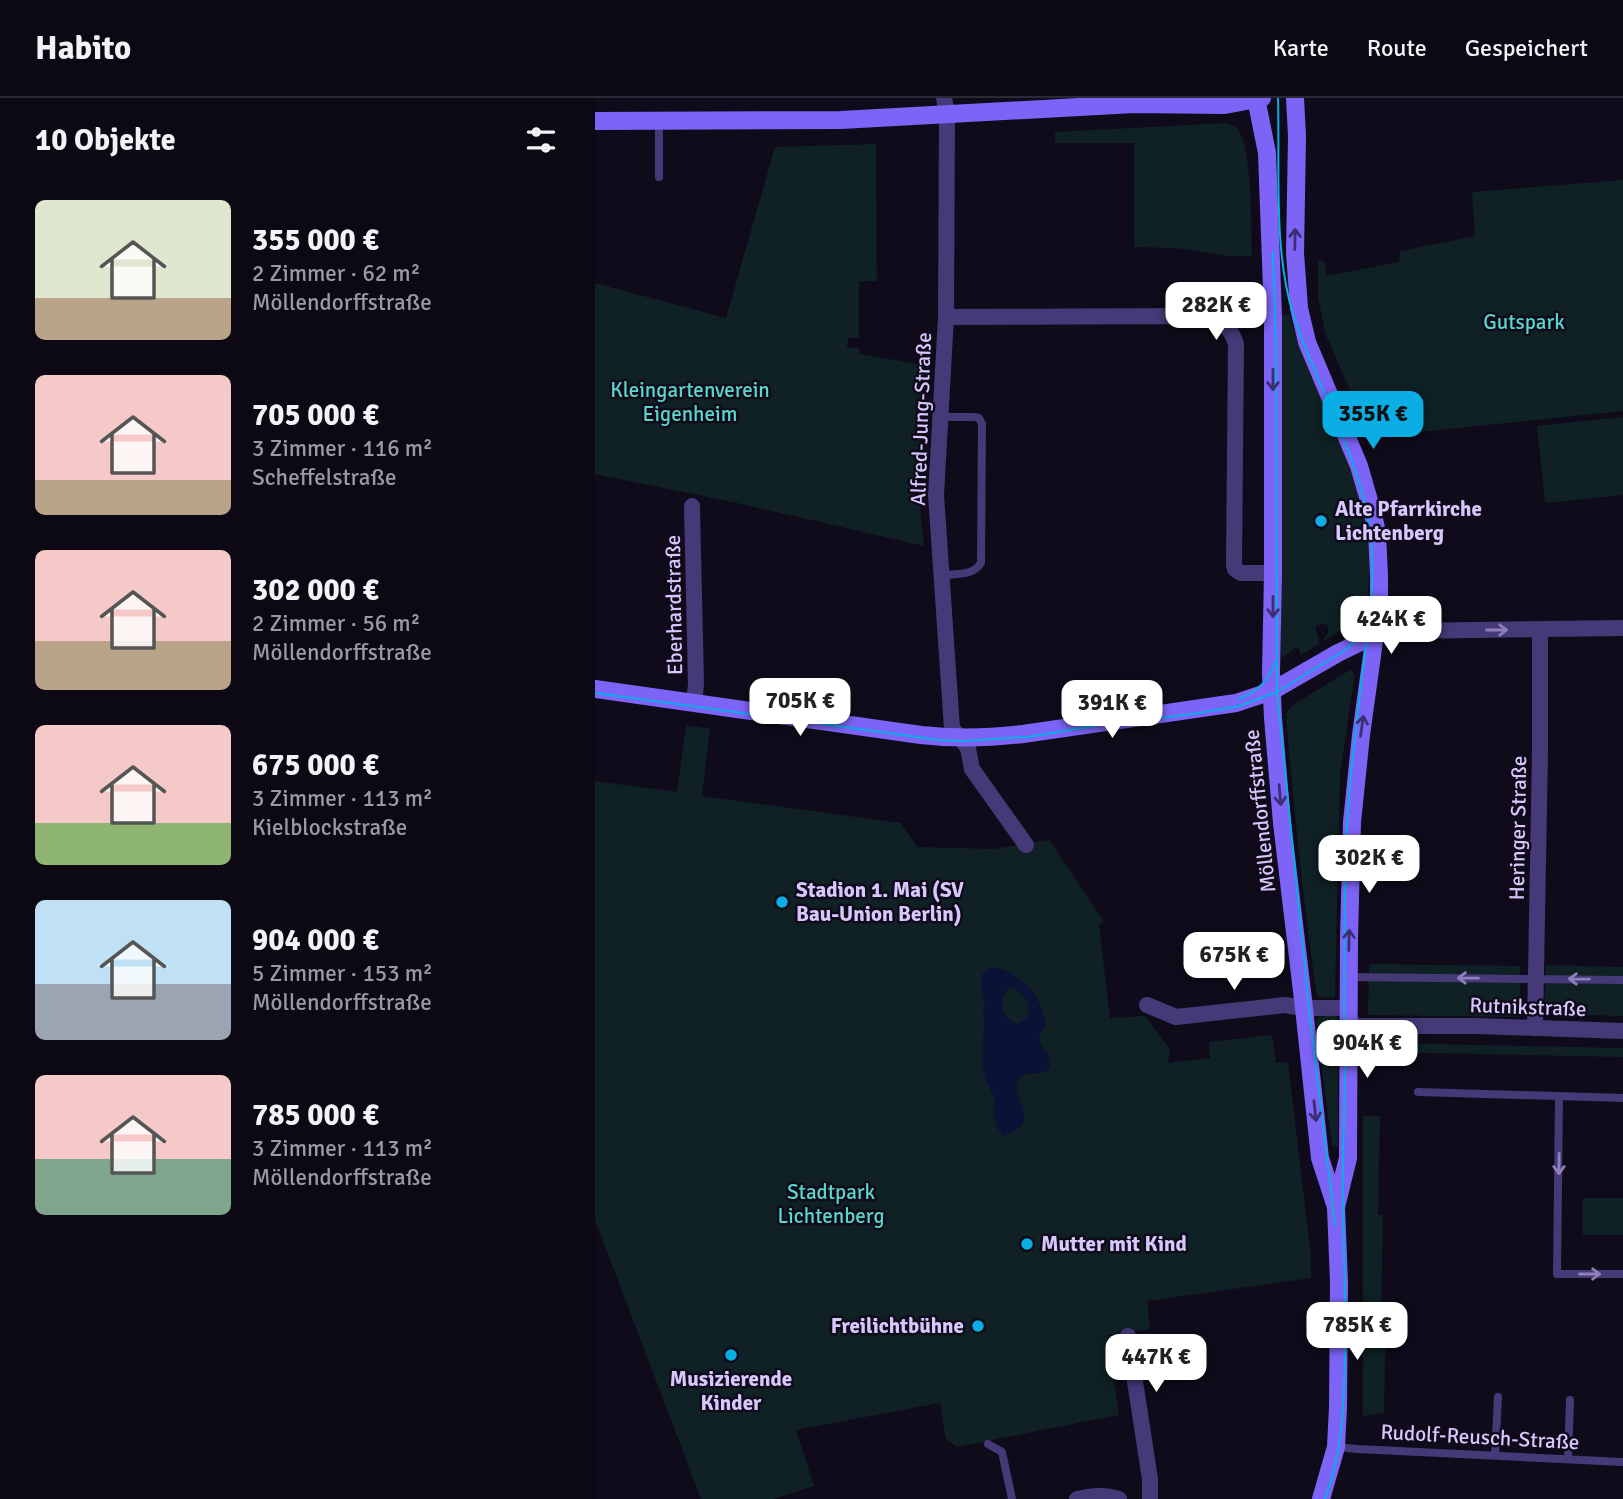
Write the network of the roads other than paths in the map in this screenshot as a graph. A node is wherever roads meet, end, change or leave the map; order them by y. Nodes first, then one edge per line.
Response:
1 (1166, 98) edge
2 (1258, 98) edge
3 (1296, 98) edge
4 (1092, 102) edge
5 (1141, 104) junction
6 (945, 106) edge
7 (595, 121) edge
8 (659, 121) junction
9 (659, 177) dead end
10 (946, 317) junction
11 (940, 417) junction
12 (692, 506) dead end
13 (1273, 573) junction
14 (941, 575) junction
15 (1623, 628) edge
16 (1540, 630) junction
17 (1375, 635) junction
18 (595, 690) edge
19 (1272, 691) junction
20 (694, 703) junction
21 (961, 738) junction
22 (1026, 845) dead end
23 (1349, 977) junction
24 (1536, 979) junction
25 (1623, 980) edge
26 (1147, 1005) dead end
27 (1304, 1008) junction
28 (1348, 1017) junction
29 (1535, 1028) junction
30 (1623, 1031) edge
31 (1417, 1092) dead end
32 (1559, 1096) junction
33 (1623, 1098) edge
34 (1336, 1208) junction
35 (1623, 1274) edge
36 (1128, 1336) dead end
37 (1498, 1397) dead end
38 (1570, 1399) dead end
39 (988, 1444) dead end
40 (1336, 1447) junction
41 (1495, 1455) junction
42 (1568, 1459) junction
43 (1623, 1462) edge
44 (1321, 1498) edge
45 (1012, 1499) edge
46 (1077, 1499) edge
47 (1119, 1499) edge
48 (1150, 1499) edge

1 - 5 main road
2 - 5 main road
2 -> 13 main road, Möllendorffstraße
17 -> 3 main road, Möllendorffstraße
4 - 5 main road
4 - 6 main road
6 - 8 main road
6 - 10 street, Alfred-Jung-Straße
7 - 8 main road
8 - 9 lane
10 - 11 street, Alfred-Jung-Straße
10 - 13 street
11 - 14 street, Alfred-Jung-Straße
11 - 14 lane
12 - 20 street, Eberhardstraße
13 -> 19 main road, Möllendorffstraße
14 - 21 street, Alfred-Jung-Straße
15 - 16 street
17 -> 16 street
16 - 24 street, Heringer Straße
17 - 19 main road
23 -> 17 main road, Möllendorffstraße
18 - 20 main road
19 - 21 main road
19 -> 27 main road, Möllendorffstraße
20 - 21 main road
21 - 22 street, Alfred-Jung-Straße
24 -> 23 lane
23 - 28 main road, Möllendorffstraße
25 -> 24 lane
24 - 29 street, Heringer Straße
26 - 27 street, Rutnikstraße
27 - 28 street, Rutnikstraße
27 -> 34 main road, Möllendorffstraße
28 - 29 street, Rutnikstraße
28 - 34 main road, Möllendorffstraße
29 - 30 street, Rutnikstraße
31 - 32 lane
32 - 33 lane
32 -> 35 lane
34 - 40 main road, Möllendorffstraße
36 - 48 street
37 - 41 lane
38 - 42 lane
39 - 45 lane
40 - 41 lane, Rudolf-Reusch-Straße
40 - 44 main road, Möllendorffstraße
41 - 42 lane, Rudolf-Reusch-Straße
42 - 43 lane, Rudolf-Reusch-Straße
46 - 47 street

